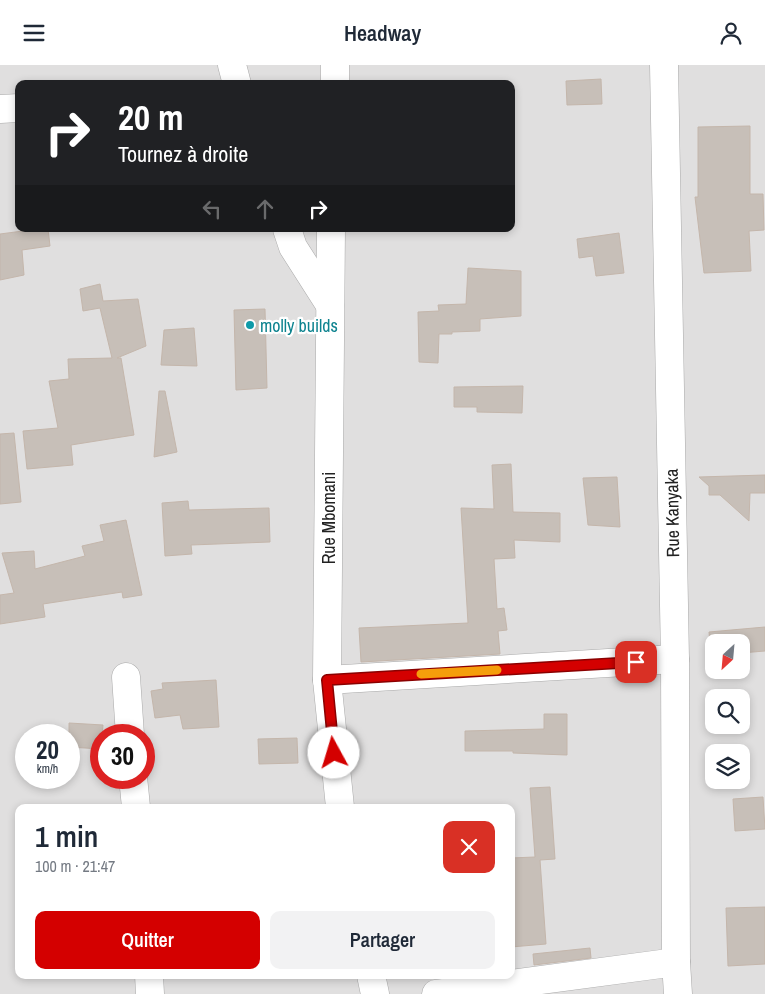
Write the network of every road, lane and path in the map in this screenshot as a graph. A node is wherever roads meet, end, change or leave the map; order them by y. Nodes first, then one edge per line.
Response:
1 (232, 65) edge
2 (335, 65) edge
3 (664, 65) edge
4 (236, 80) edge
5 (335, 80) edge
6 (0, 109) edge
7 (15, 109) edge
8 (288, 232) edge
9 (331, 232) edge
10 (330, 305) junction
11 (675, 659) junction
12 (126, 677) dead end
13 (327, 680) junction
14 (129, 724) edge
15 (134, 789) edge
16 (136, 804) edge
17 (340, 804) edge
18 (676, 962) junction
19 (148, 979) edge
20 (372, 979) edge
21 (150, 994) edge
22 (374, 994) edge
23 (436, 994) edge
24 (678, 994) edge

1 - 4 street
2 - 5 street
3 - 11 street, Rue Kanyaka
6 - 7 street
8 - 10 street
9 - 10 street, Rue Mbomani
10 - 13 street, Rue Mbomani
11 - 13 street
11 - 18 street, Rue Kanyaka
12 - 14 street
13 - 17 street, Rue Mbomani
15 - 16 street
18 - 23 street
18 - 24 street, Rue Kanyaka
19 - 21 street
20 - 22 street

